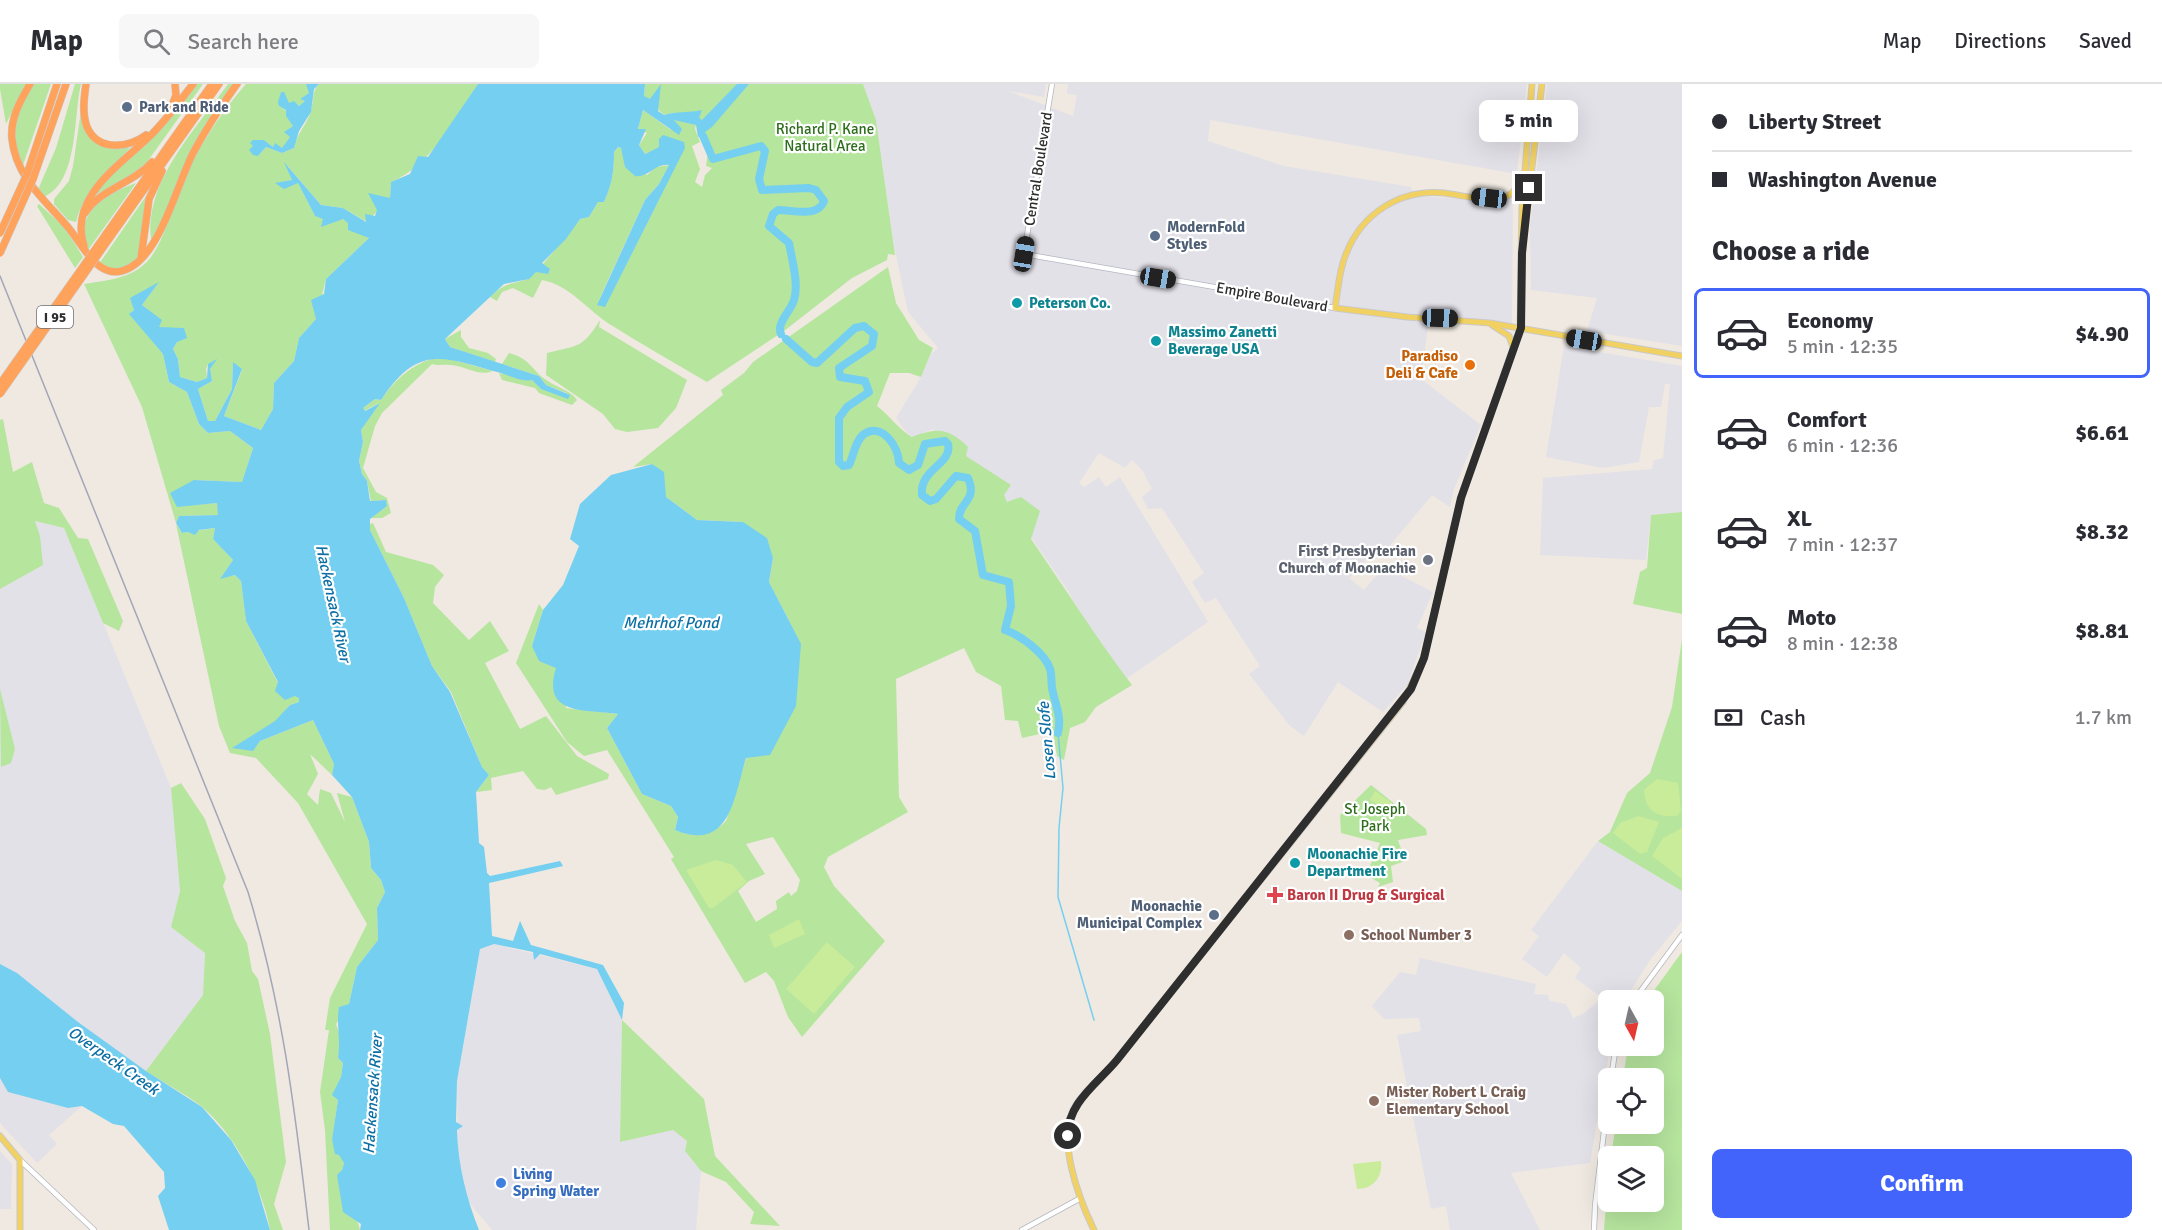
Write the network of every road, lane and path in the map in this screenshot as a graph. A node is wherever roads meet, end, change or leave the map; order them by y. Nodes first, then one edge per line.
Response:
1 (30, 84) edge
2 (57, 84) edge
3 (68, 84) edge
4 (86, 84) edge
5 (175, 84) edge
6 (193, 84) edge
7 (212, 84) edge
8 (219, 84) edge
9 (237, 84) edge
10 (1052, 84) edge
11 (1532, 84) edge
12 (1541, 84) edge
13 (169, 113) junction
14 (188, 118) junction
15 (164, 120) junction
16 (180, 139) junction
17 (1526, 164) junction
18 (30, 176) junction
19 (81, 224) junction
20 (0, 233) edge
21 (108, 237) junction
22 (0, 253) edge
23 (1522, 253) junction
24 (1024, 254) joint
25 (87, 255) junction
26 (138, 263) junction
27 (1335, 308) junction
28 (1490, 323) junction
29 (1521, 328) junction
30 (1514, 349) junction
31 (1682, 356) edge
32 (14, 374) junction
33 (0, 384) edge
34 (0, 394) edge
35 (0, 400) edge
36 (1682, 936) edge
37 (1640, 990) edge
38 (1604, 1134) edge
39 (0, 1136) edge
40 (21, 1160) junction
41 (1079, 1199) junction
42 (20, 1230) edge
43 (94, 1230) edge
44 (1022, 1230) edge
45 (1094, 1230) edge
46 (1594, 1230) edge

1 - 25 highway
2 - 18 highway
3 - 18 highway
4 - 15 highway
5 - 13 highway
6 - 13 highway
7 - 14 highway, I 95
8 - 16 highway, I 95
9 - 26 highway
10 - 24 street, Central Boulevard
11 - 17 main road
12 - 23 main road
13 - 15 highway
14 - 19 highway
14 - 21 highway, I 95
15 - 19 highway
16 - 21 highway, I 95
16 - 26 highway
17 - 23 main road
17 - 27 main road
18 - 20 highway, bridge
18 - 22 highway, bridge
19 - 25 highway
21 - 32 highway, I 95, bridge
21 - 33 highway, I 95, bridge
23 - 29 main road
24 - 27 street, Empire Boulevard
25 - 26 highway
27 - 28 main road, Empire Boulevard
28 - 29 main road, Empire Boulevard
28 - 30 main road
29 - 30 main road
29 - 31 main road, Empire Boulevard
30 - 41 main road
32 - 34 highway, I 95, bridge
32 - 35 highway, bridge
36 - 37 street
38 - 46 street
39 - 40 main road
40 - 42 main road
40 - 43 street
41 - 44 street
41 - 45 main road

